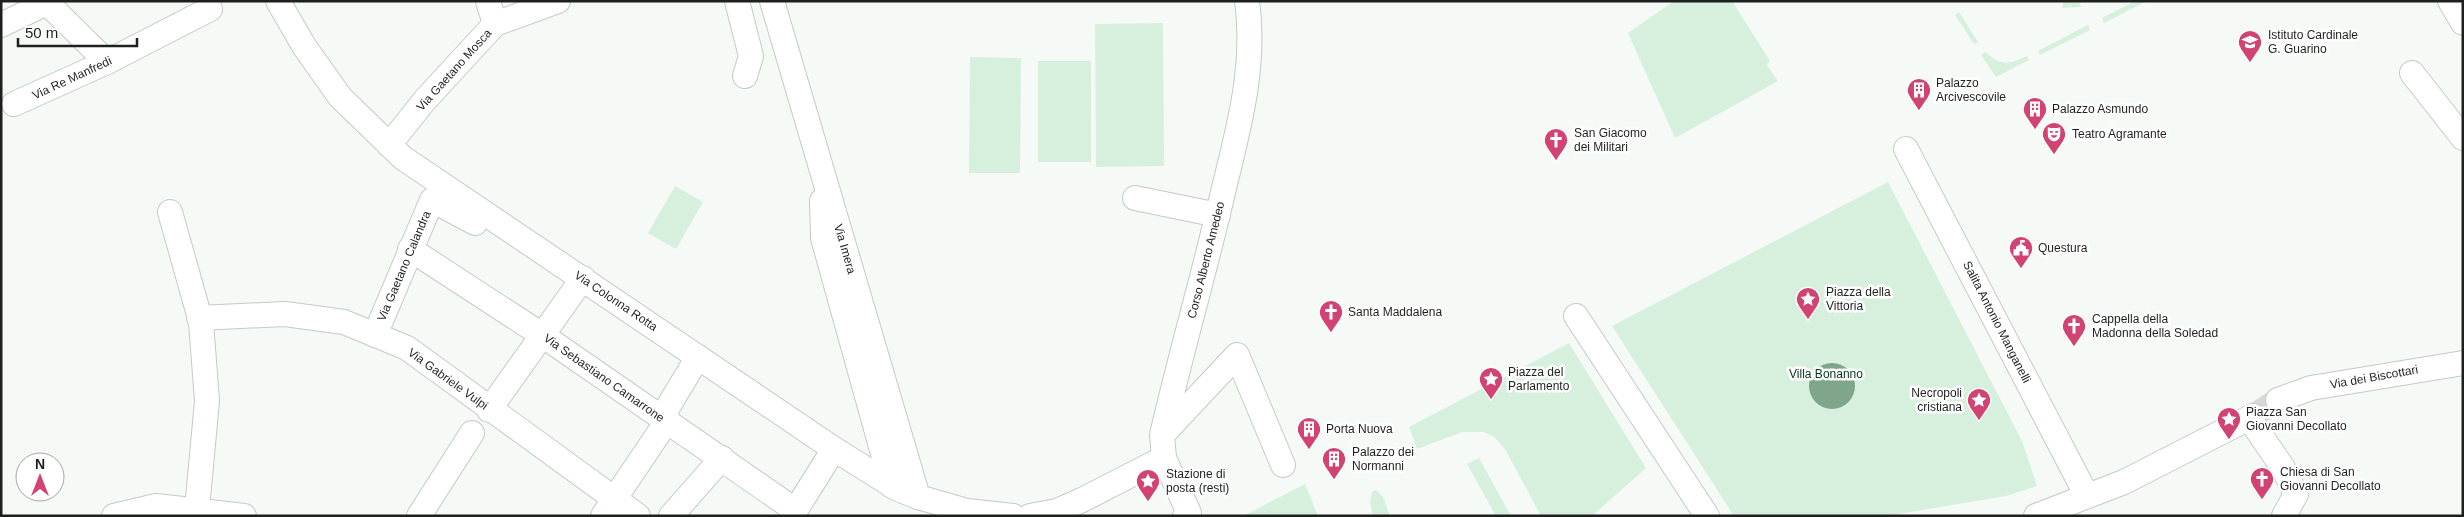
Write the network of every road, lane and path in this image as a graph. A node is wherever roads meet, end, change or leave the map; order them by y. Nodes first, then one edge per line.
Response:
1 (278, 1) edge
2 (488, 1) edge
3 (558, 1) edge
4 (737, 1) edge
5 (772, 1) edge
6 (1247, 1) edge
7 (2450, 1) edge
8 (48, 2) edge
9 (210, 9) dead end
10 (495, 24) junction
11 (2463, 24) edge
12 (1, 25) edge
13 (107, 62) junction
14 (2412, 73) dead end
15 (745, 76) dead end
16 (14, 104) dead end
17 (2460, 135) edge
18 (389, 145) junction
19 (1906, 149) dead end
20 (822, 169) junction
21 (1135, 198) dead end
22 (482, 211) junction
23 (170, 212) dead end
24 (1218, 215) junction
25 (410, 250) junction
26 (583, 278) junction
27 (1576, 316) dead end
28 (199, 318) junction
29 (375, 335) junction
30 (542, 335) junction
31 (698, 357) junction
32 (2463, 363) edge
33 (2282, 398) tunnel mouth
34 (489, 410) junction
35 (667, 421) junction
36 (472, 433) dead end
37 (1163, 446) junction
38 (834, 449) junction
39 (722, 458) junction
40 (1283, 465) dead end
41 (892, 486) junction
42 (2087, 496) junction
43 (918, 497) junction
44 (609, 507) edge
45 (197, 509) junction
46 (793, 513) edge
47 (1187, 515) edge
48 (114, 516) edge
49 (244, 516) edge
50 (419, 516) edge
51 (638, 516) edge
52 (671, 516) edge
53 (1013, 516) edge
54 (1030, 516) edge
55 (1707, 516) edge
56 (2036, 516) edge
57 (2284, 516) edge

1 - 18 street, Via Colonna Rotta
2 - 10 street
3 - 10 street, Via Gaetano Mosca
4 - 15 street
5 - 20 street, Via Imera
6 - 24 street, Corso Alberto Amedeo
7 - 11 street
8 - 12 street
8 - 13 street
9 - 13 street, Via Re Manfredi
10 - 18 street, Via Gaetano Mosca
13 - 16 street, Via Re Manfredi
14 - 17 street
18 - 22 street, Via Colonna Rotta
19 - 42 street, Salita Antonio Manganelli
20 - 41 street
20 - 43 street, Via Imera
21 - 24 street
22 - 25 street, Via Gaetano Calandra
22 - 26 street, Via Colonna Rotta
23 - 28 street
24 - 37 street, Corso Alberto Amedeo
25 - 29 street, Via Gaetano Calandra
25 - 30 street, Via Sebastiano Camarrone
26 - 30 street
26 - 31 street, Via Colonna Rotta
27 - 55 street
28 - 29 street, Via Gabriele Vulpi
28 - 45 street
29 - 34 street, Via Gabriele Vulpi
30 - 34 street
30 - 35 street, Via Sebastiano Camarrone
31 - 35 street
31 - 38 street, Via Colonna Rotta
32 - 33 street, Via dei Biscottari
34 - 44 street, Via Gabriele Vulpi
35 - 39 street, Via Sebastiano Camarrone
35 - 44 street
36 - 50 street
37 - 40 street
37 - 47 street
37 - 54 street
38 - 41 street, Via Colonna Rotta
38 - 46 street
39 - 46 street, Via Sebastiano Camarrone
39 - 52 street
41 - 43 street, Via Colonna Rotta
42 - 56 street
42 - 57 street
43 - 53 street, Via Colonna Rotta
44 - 51 street, Via Gabriele Vulpi
45 - 48 street
45 - 49 street

